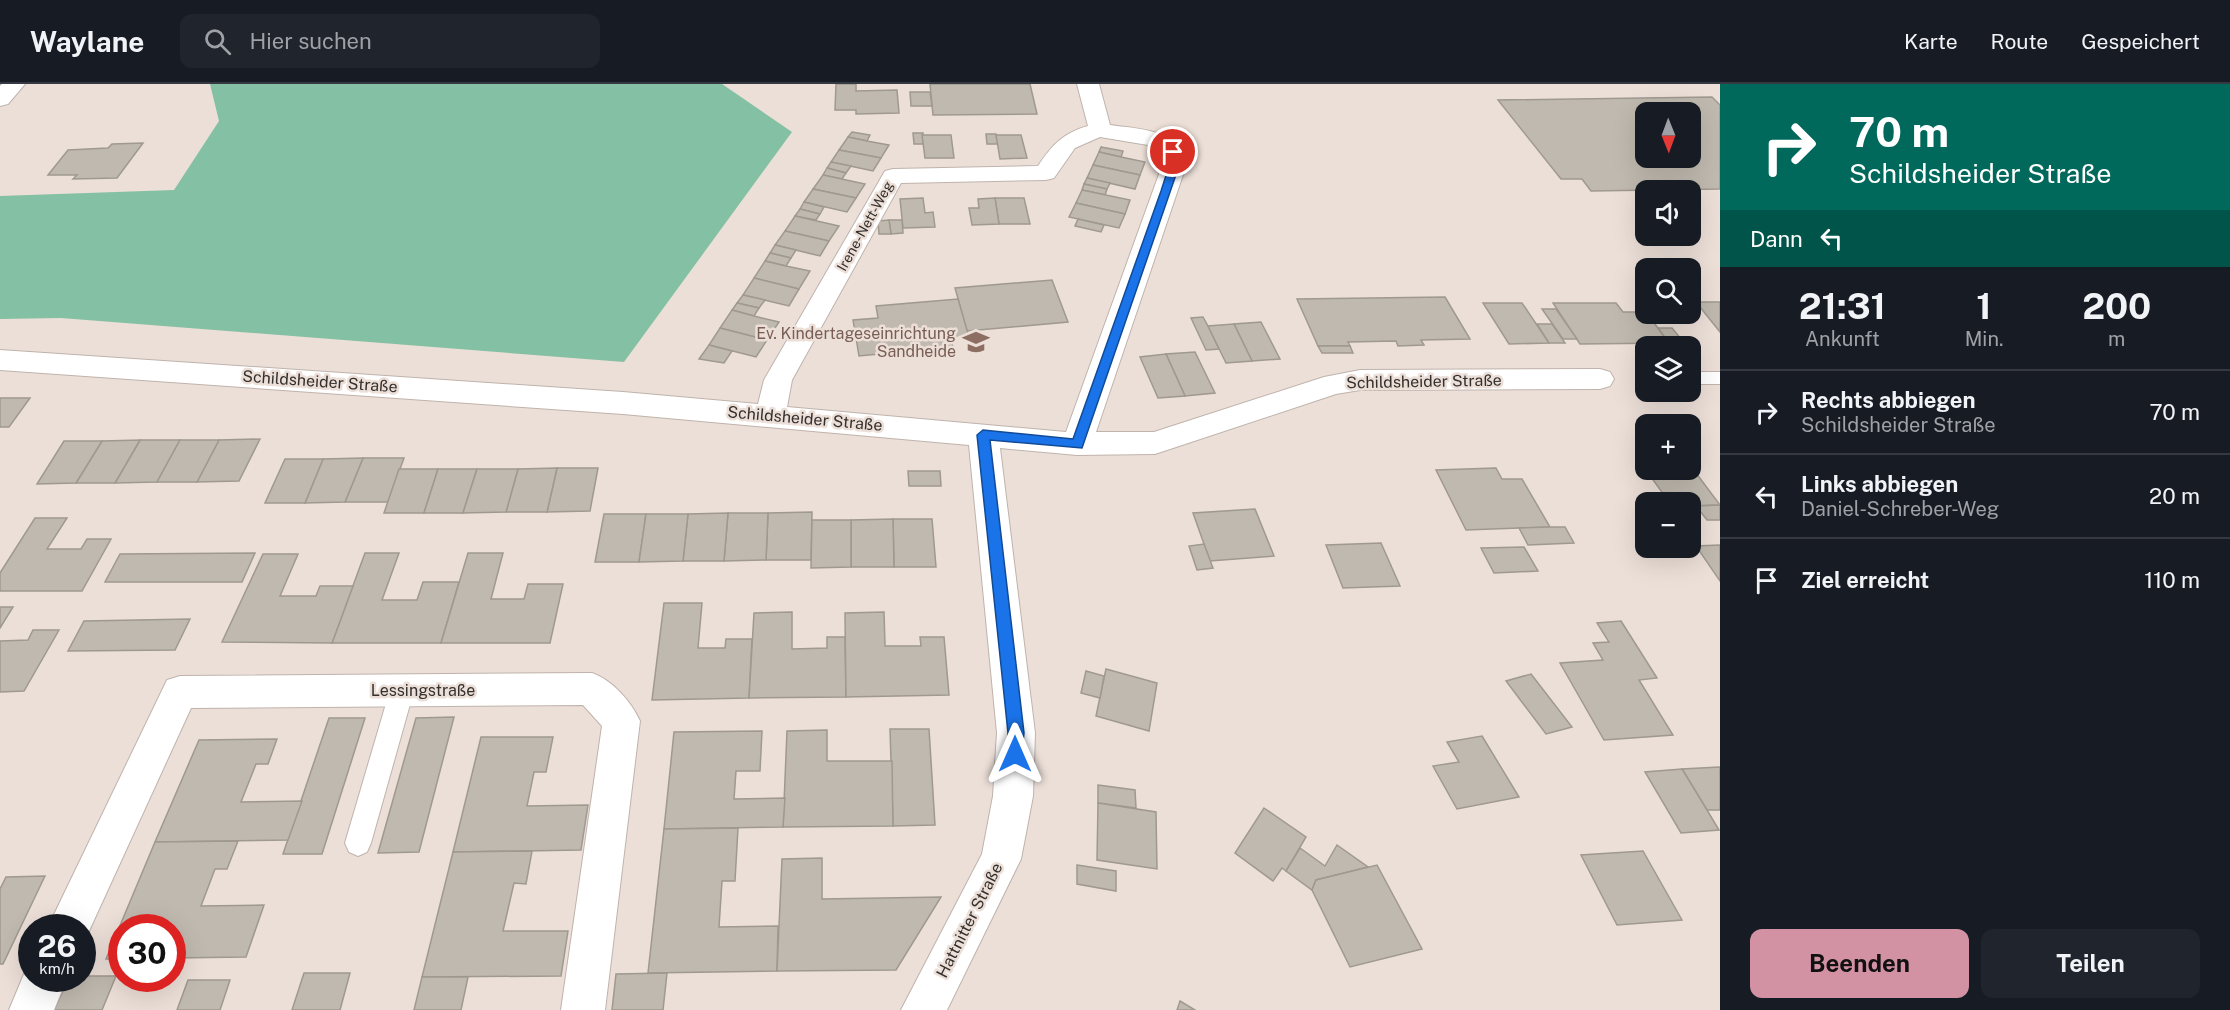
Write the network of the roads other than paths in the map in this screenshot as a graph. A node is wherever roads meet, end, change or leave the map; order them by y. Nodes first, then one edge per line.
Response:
1 (14, 84) edge
2 (1088, 84) edge
3 (0, 99) edge
4 (1100, 130) junction
5 (0, 360) edge
6 (1701, 378) edge
7 (1720, 378) edge
8 (1600, 379) dead end
9 (770, 415) junction
10 (983, 435) junction
11 (1077, 444) junction
12 (402, 690) junction
13 (358, 843) dead end
14 (75, 914) edge
15 (39, 992) edge
16 (31, 1010) edge
17 (583, 1010) edge
18 (923, 1010) edge

1 - 3 street
2 - 4 street
4 - 9 street, Irene-Nett-Weg
4 - 11 street
5 - 9 street, Schildsheider Straße
6 - 7 lane
8 - 11 street, Schildsheider Straße
9 - 10 street, Schildsheider Straße
10 - 11 street, Schildsheider Straße
10 - 18 street, Hattnitter Straße
12 - 13 lane
12 - 14 street, Lessingstraße
12 - 17 street, Lessingstraße
15 - 16 street

